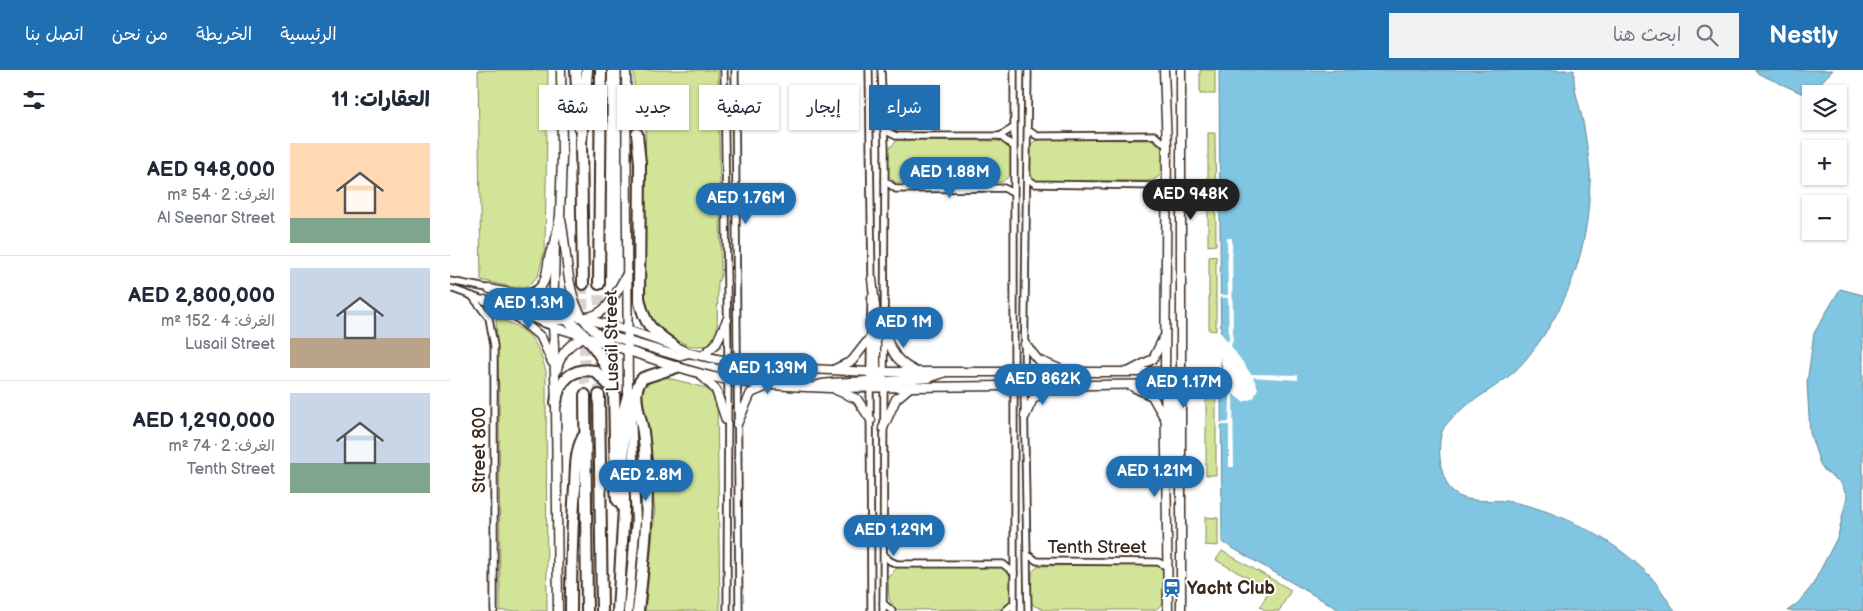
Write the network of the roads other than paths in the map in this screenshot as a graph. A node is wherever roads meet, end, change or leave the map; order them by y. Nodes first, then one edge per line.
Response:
1 (561, 70) edge
2 (576, 70) edge
3 (587, 70) edge
4 (601, 70) edge
5 (626, 70) edge
6 (724, 70) edge
7 (734, 70) edge
8 (869, 70) edge
9 (1014, 70) edge
10 (1028, 70) edge
11 (1164, 70) edge
12 (1181, 70) edge
13 (881, 71) edge
14 (882, 85) edge
15 (1167, 124) junction
16 (1013, 128) junction
17 (884, 130) joint
18 (1028, 130) junction
19 (637, 134) tunnel mouth
20 (1154, 135) junction
21 (896, 136) junction
22 (1000, 136) junction
23 (1037, 136) junction
24 (582, 142) junction
25 (1028, 145) junction
26 (1013, 146) junction
27 (1167, 146) junction
28 (885, 148) junction
29 (1027, 178) junction
30 (1166, 178) junction
31 (1013, 181) junction
32 (885, 182) junction
33 (1035, 184) junction
34 (1158, 186) junction
35 (1004, 188) junction
36 (896, 189) junction
37 (1166, 190) junction
38 (1027, 192) junction
39 (1013, 193) junction
40 (885, 201) junction
41 (560, 216) junction
42 (555, 243) junction
43 (627, 274) junction
44 (872, 279) junction
45 (450, 281) edge
46 (466, 282) junction
47 (583, 284) tunnel mouth
48 (599, 284) tunnel mouth
49 (450, 288) edge
50 (490, 289) junction
51 (462, 293) junction
52 (472, 296) junction
53 (485, 300) junction
54 (512, 313) junction
55 (582, 318) junction
56 (553, 319) junction
57 (570, 320) junction
58 (727, 320) junction
59 (627, 330) junction
60 (597, 333) junction
61 (884, 333) junction
62 (1165, 335) junction
63 (585, 336) junction
64 (870, 338) junction
65 (627, 341) junction
66 (1025, 344) junction
67 (674, 346) junction
68 (627, 350) junction
69 (688, 353) junction
70 (702, 356) junction
71 (732, 363) junction
72 (677, 367) junction
73 (830, 371) junction
74 (699, 372) junction
75 (917, 372) junction
76 (944, 372) junction
77 (1014, 372) junction
78 (1025, 372) junction
79 (1067, 372) junction
80 (1129, 372) junction
81 (1165, 372) junction
82 (556, 375) junction
83 (876, 379) junction
84 (727, 380) junction
85 (736, 381) junction
86 (773, 384) junction
87 (1173, 384) junction
88 (1128, 385) junction
89 (811, 387) junction
90 (910, 387) junction
91 (1014, 387) junction
92 (1024, 387) junction
93 (1051, 387) junction
94 (829, 388) junction
95 (614, 390) junction
96 (585, 395) tunnel mouth
97 (599, 395) tunnel mouth
98 (628, 395) junction
99 (556, 403) junction
100 (1025, 416) junction
101 (1165, 418) junction
102 (726, 420) junction
103 (871, 420) junction
104 (737, 424) junction
105 (884, 428) junction
106 (586, 432) junction
107 (624, 508) junction
108 (1014, 554) junction
109 (884, 555) junction
110 (1028, 555) junction
111 (1166, 555) junction
112 (1037, 561) junction
113 (1158, 562) junction
114 (897, 564) junction
115 (1003, 564) junction
116 (1166, 566) junction
117 (1028, 569) junction
118 (1014, 573) junction
119 (883, 576) junction
120 (1014, 602) junction
121 (883, 603) junction
122 (1166, 609) edge
123 (1030, 610) edge
124 (494, 611) edge
125 (558, 611) edge
126 (571, 611) edge
127 (587, 611) edge
128 (602, 611) edge
129 (618, 611) edge
130 (628, 611) edge
131 (638, 611) edge
132 (727, 611) edge
133 (739, 611) edge
134 (871, 611) edge
135 (883, 611) edge
136 (892, 611) edge
137 (1005, 611) edge
138 (1014, 611) edge
139 (1181, 611) edge

1 - 41 street
2 - 24 highway
3 - 24 highway, Lusail Street
4 - 48 highway, Lusail Street
5 - 43 street, Lusail Street
6 - 58 street
7 - 71 street
8 - 44 street
9 - 16 street
10 - 18 street
11 - 15 street
12 - 87 street
13 - 14 street
15 - 20 street
15 - 27 street
16 - 22 street
16 - 26 street
17 - 21 street
17 - 28 street
18 - 23 street
18 - 25 street
19 - 67 highway
20 - 23 street
20 - 27 street
21 - 22 street
21 - 28 street
22 - 26 street
23 - 25 street
24 - 47 highway, Lusail Street
25 - 29 street
26 - 31 street
27 - 30 street
28 - 32 street
29 - 33 street
29 - 38 street
30 - 34 street
30 - 37 street
31 - 35 street
31 - 39 street
32 - 36 street
32 - 40 street
33 - 34 street
33 - 38 street
34 - 37 street
35 - 36 street
35 - 39 street
36 - 40 street
37 - 62 street
38 - 66 street
39 - 77 street
40 - 61 street
41 - 42 street
41 - 55 street
42 - 50 street
42 - 56 street
43 - 55 street
43 - 59 street, Lusail Street
44 - 64 street
44 - 83 street
45 - 46 street
46 - 50 street
46 - 51 street
49 - 51 street
50 - 56 street
51 - 52 street
52 - 53 street
52 - 124 street, Street 800
53 - 54 street
53 - 56 street
54 - 56 street
54 - 82 street
55 - 56 street
55 - 57 street
55 - 59 street
55 - 60 street
56 - 57 highway
56 - 63 street
56 - 82 street
57 - 63 highway
58 - 70 street
58 - 71 street
59 - 65 street, Lusail Street
59 - 67 street
60 - 63 street
60 - 65 street
60 - 68 street
61 - 75 street
61 - 83 street
62 - 80 street
62 - 81 street
63 - 68 street
63 - 82 street
63 - 95 highway
64 - 73 street
64 - 83 street
65 - 68 street, Lusail Street
65 - 69 street
66 - 78 street
66 - 79 street
67 - 69 street
68 - 72 street
68 - 98 street, Lusail Street
69 - 70 street
70 - 71 street
71 - 73 street
71 - 84 street
71 - 85 street
72 - 74 street
72 - 131 highway
73 - 83 street
74 - 84 street
74 - 102 street
75 - 76 street
75 - 83 street
76 - 77 street
76 - 83 street
77 - 78 street
77 - 91 street
78 - 79 street
78 - 92 street
79 - 80 street
80 - 81 street
81 - 87 street
82 - 99 street
83 - 89 street
83 - 90 street
83 - 94 street
83 - 103 street
83 - 105 street
84 - 85 street
84 - 102 street
85 - 86 street
85 - 104 street
86 - 89 street
86 - 104 street
87 - 88 street
87 - 101 street
87 - 139 street
88 - 93 street
88 - 101 street
89 - 94 street
90 - 91 street
90 - 105 street
91 - 92 street
91 - 108 street
92 - 93 street
92 - 100 street
93 - 100 street
94 - 103 street
95 - 99 highway
95 - 107 highway
96 - 106 highway, Lusail Street
97 - 128 highway, Lusail Street
98 - 107 highway
98 - 130 street, Lusail Street
99 - 125 street
100 - 110 street
101 - 111 street
102 - 132 street
103 - 134 street
104 - 133 street
105 - 109 street
106 - 126 highway
106 - 127 highway, Lusail Street
107 - 129 highway
108 - 115 street
108 - 118 street
109 - 114 street
109 - 119 street
110 - 112 street, Tenth Street
110 - 117 street
111 - 113 street, Tenth Street
111 - 116 street
112 - 113 street, Tenth Street
112 - 117 street, Tenth Street
113 - 116 street, Tenth Street
114 - 115 street
114 - 119 street
115 - 118 street
116 - 122 street
117 - 123 street
118 - 120 street
119 - 121 street
120 - 137 street
120 - 138 street
121 - 135 street
121 - 136 street

